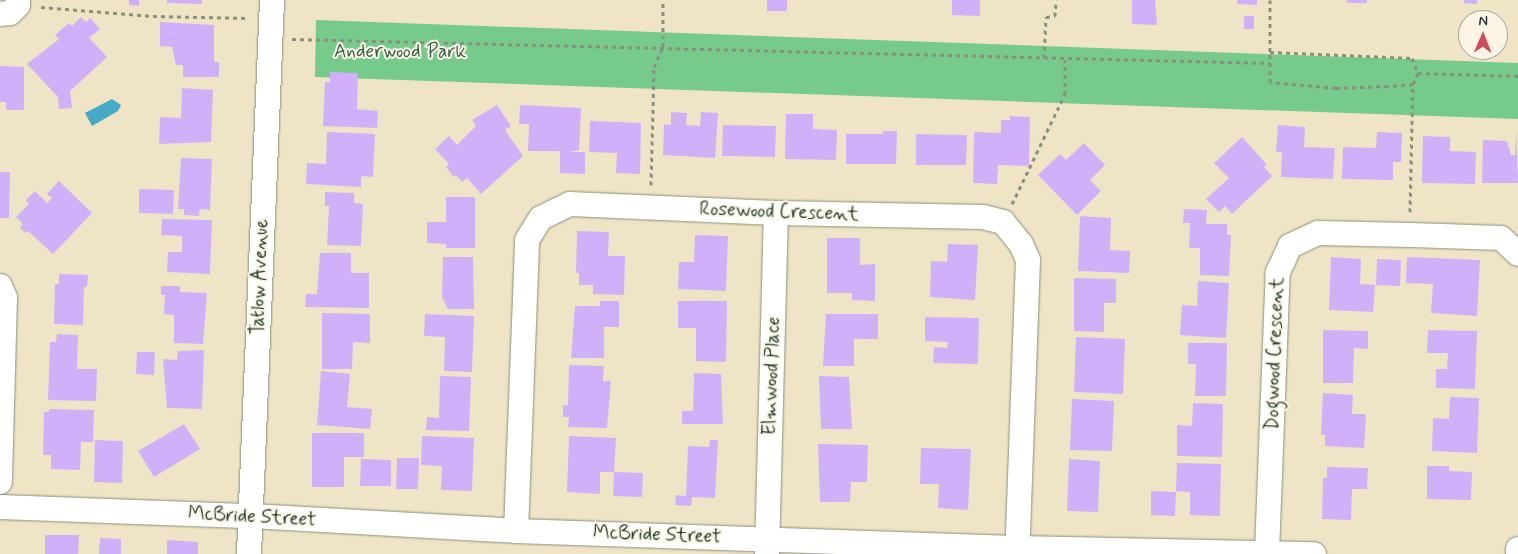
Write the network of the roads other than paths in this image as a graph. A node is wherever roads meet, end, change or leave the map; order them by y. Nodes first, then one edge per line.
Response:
1 (272, 0) edge
2 (776, 213) junction
3 (1518, 254) edge
4 (0, 286) edge
5 (0, 482) edge
6 (0, 507) edge
7 (251, 516) junction
8 (516, 532) junction
9 (767, 546) edge
10 (1518, 548) edge
11 (1017, 551) edge
12 (1267, 552) junction
13 (249, 554) edge
14 (1314, 554) edge
15 (1518, 554) edge

1 - 7 street, Tatlow Avenue
2 - 8 street, Rosewood Crescent
2 - 9 street, Elmwood Place
2 - 11 street, Rosewood Crescent
3 - 12 street, Dogwood Crescent
4 - 5 street
6 - 7 street, McBride Street
7 - 8 street, McBride Street
7 - 13 street, Tatlow Avenue
8 - 9 street, McBride Street
9 - 11 street, McBride Street
10 - 15 street
11 - 12 street, McBride Street
12 - 14 street, McBride Street

